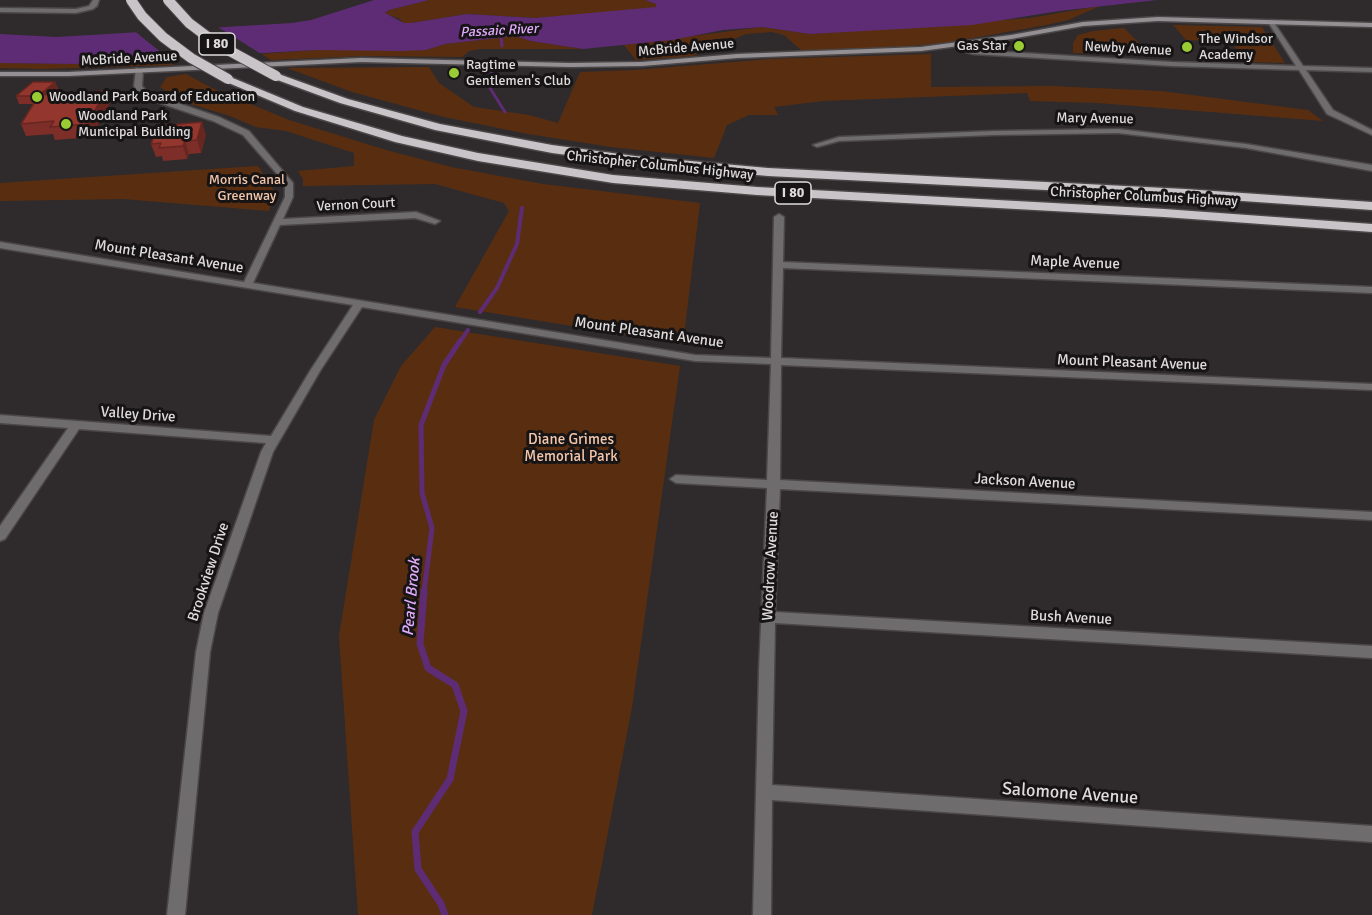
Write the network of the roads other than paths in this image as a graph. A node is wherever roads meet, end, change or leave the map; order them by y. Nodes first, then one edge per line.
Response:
1 (96, 0) edge
2 (131, 0) edge
3 (168, 0) edge
4 (0, 10) edge
5 (1271, 21) junction
6 (1372, 25) edge
7 (956, 45) junction
8 (1301, 68) junction
9 (139, 70) junction
10 (1372, 70) edge
11 (0, 74) edge
12 (1342, 120) junction
13 (1372, 122) edge
14 (1372, 133) edge
15 (816, 145) dead end
16 (1372, 168) edge
17 (1372, 207) edge
18 (779, 217) dead end
19 (435, 221) dead end
20 (277, 222) junction
21 (1372, 228) edge
22 (0, 245) edge
23 (777, 265) junction
24 (247, 285) junction
25 (1372, 290) edge
26 (360, 303) junction
27 (776, 362) junction
28 (1372, 387) edge
29 (0, 420) edge
30 (76, 425) junction
31 (274, 440) junction
32 (676, 479) dead end
33 (774, 485) junction
34 (1372, 516) edge
35 (0, 536) edge
36 (768, 617) junction
37 (1372, 652) edge
38 (765, 792) junction
39 (1372, 834) edge
40 (176, 915) edge
41 (762, 915) edge

1 - 4 street
2 - 21 highway, Christopher Columbus Highway / I 80, bridge
3 - 17 highway, Christopher Columbus Highway / I 80, bridge
5 - 6 main road, McBride Avenue
5 - 7 main road, McBride Avenue
5 - 8 street
7 - 8 street, Newby Avenue
7 - 9 main road, McBride Avenue
8 - 10 street, Newby Avenue
8 - 12 street
9 - 11 main road, McBride Avenue
9 - 20 street
12 - 13 street
12 - 14 street
15 - 16 street, Mary Avenue
18 - 23 street, Woodrow Avenue
19 - 20 street, Vernon Court
20 - 24 street
22 - 24 street, Mount Pleasant Avenue
23 - 25 street, Maple Avenue
23 - 27 street, Woodrow Avenue
24 - 26 street, Mount Pleasant Avenue
26 - 27 street, Mount Pleasant Avenue
26 - 31 street, Brookview Drive
27 - 28 street, Mount Pleasant Avenue
27 - 33 street, Woodrow Avenue
29 - 30 street, Valley Drive
30 - 31 street, Valley Drive
30 - 35 street
31 - 40 street, Brookview Drive
32 - 33 street, Jackson Avenue
33 - 34 street, Jackson Avenue
33 - 36 street, Woodrow Avenue
36 - 37 street, Bush Avenue
36 - 38 street, Woodrow Avenue
38 - 39 street, Salomone Avenue
38 - 41 street, Woodrow Avenue

